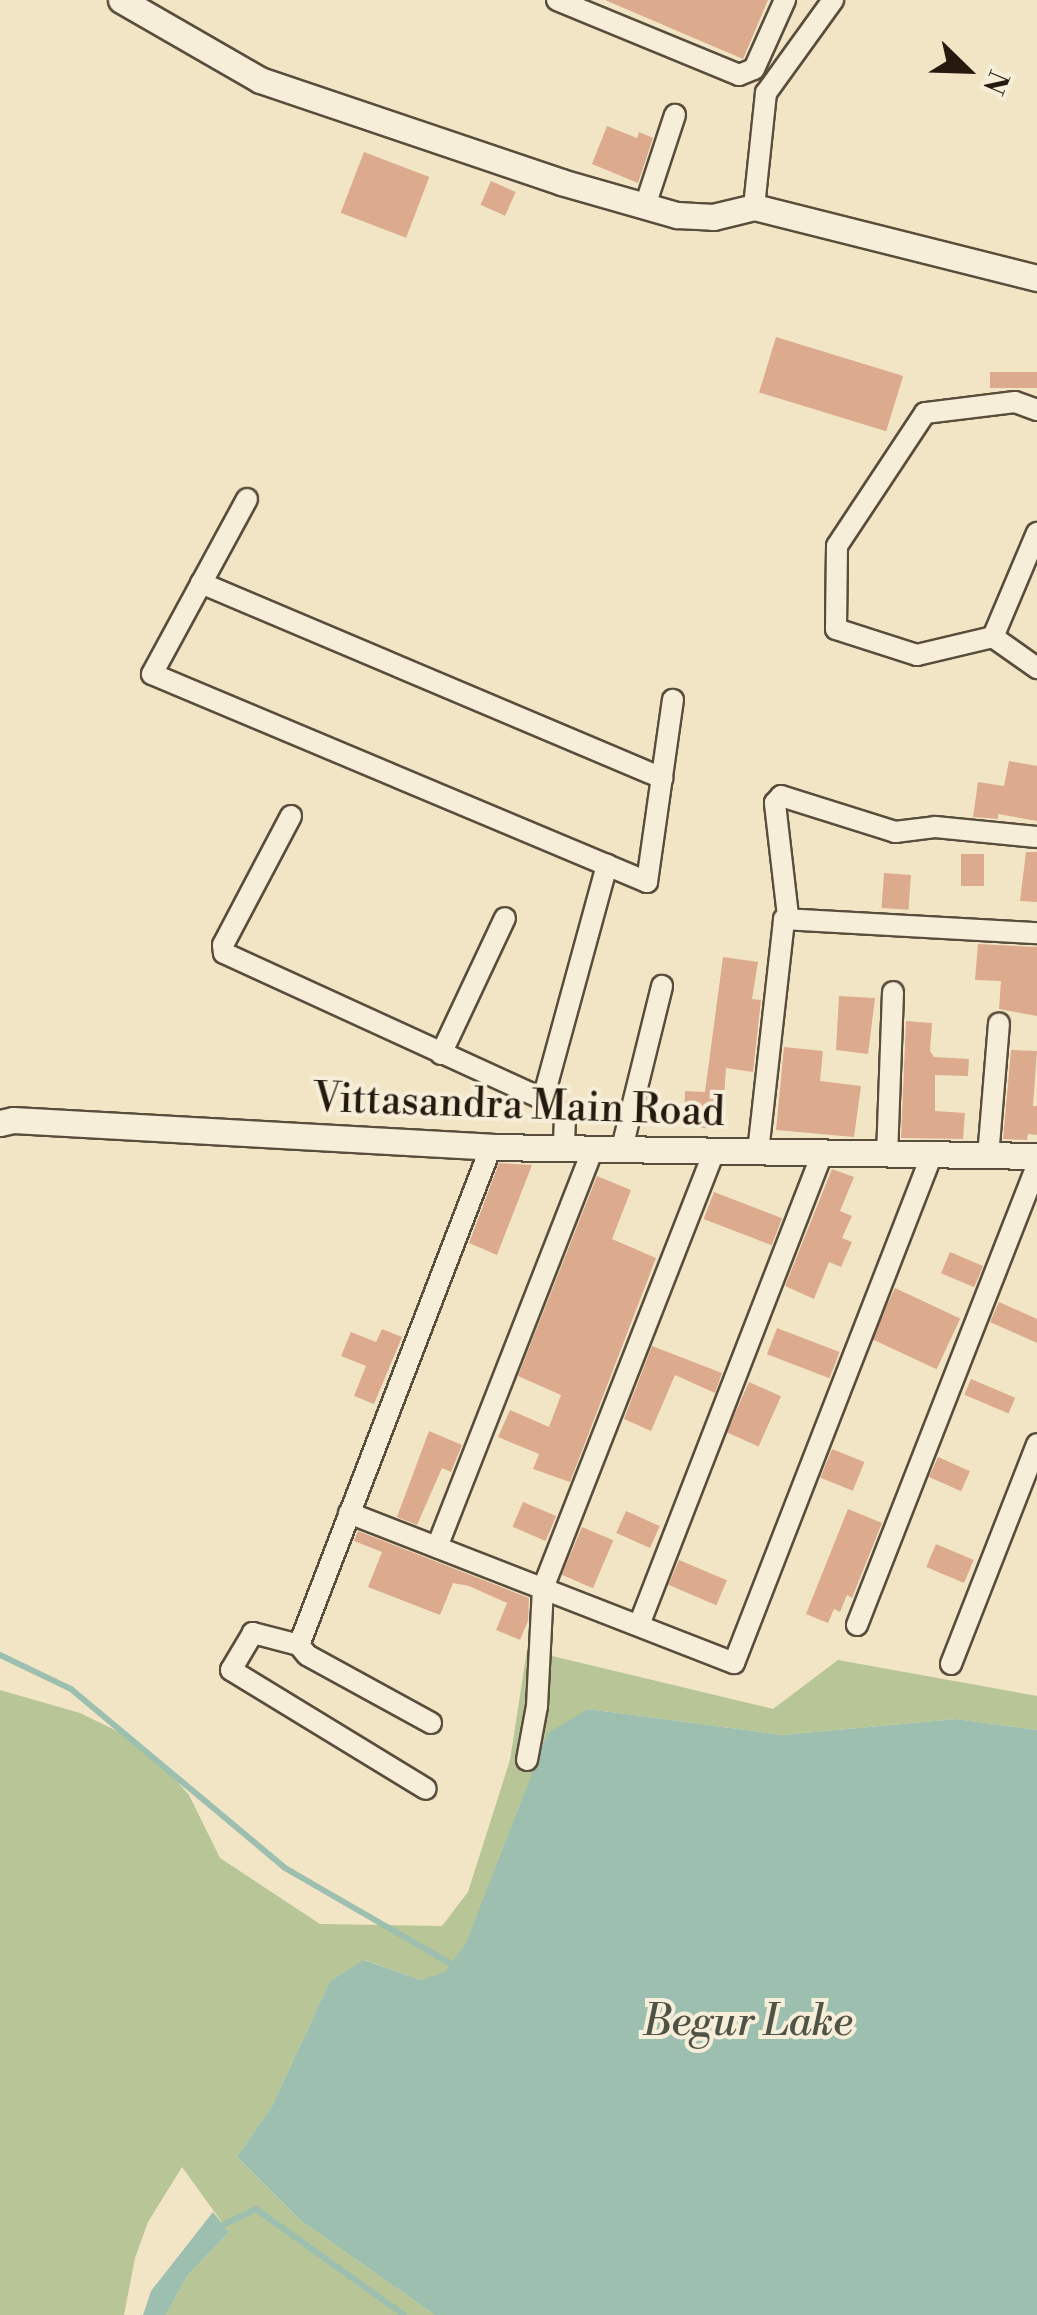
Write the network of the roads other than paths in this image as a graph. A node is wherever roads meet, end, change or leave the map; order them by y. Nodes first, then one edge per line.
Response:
1 (121, 0) edge
2 (557, 0) edge
3 (785, 0) edge
4 (833, 0) edge
5 (675, 115) dead end
6 (645, 206) junction
7 (754, 207) junction
8 (1037, 278) edge
9 (1037, 410) edge
10 (247, 498) dead end
11 (1037, 533) edge
12 (201, 584) junction
13 (993, 637) junction
14 (1037, 668) edge
15 (673, 700) dead end
16 (662, 778) junction
17 (291, 816) dead end
18 (1037, 837) edge
19 (606, 865) junction
20 (788, 916) junction
21 (505, 918) dead end
22 (1037, 934) edge
23 (662, 986) dead end
24 (893, 992) dead end
25 (999, 1023) dead end
26 (442, 1054) junction
27 (542, 1099) junction
28 (0, 1123) edge
29 (491, 1147) junction
30 (564, 1147) junction
31 (593, 1148) junction
32 (622, 1148) junction
33 (714, 1150) junction
34 (758, 1152) junction
35 (822, 1154) junction
36 (887, 1156) junction
37 (988, 1156) junction
38 (1037, 1156) edge
39 (931, 1158) junction
40 (1037, 1166) edge
41 (1037, 1444) edge
42 (349, 1513) junction
43 (437, 1547) junction
44 (543, 1588) junction
45 (639, 1626) junction
46 (857, 1626) dead end
47 (299, 1645) junction
48 (951, 1664) dead end
49 (431, 1724) dead end
50 (527, 1760) dead end
51 (426, 1789) dead end

1 - 6 street
2 - 3 street
4 - 7 street
5 - 6 street
6 - 7 street
7 - 8 street
9 - 13 street
10 - 12 street
11 - 13 street
12 - 16 street
12 - 19 street
13 - 14 street
15 - 16 street
16 - 19 street
17 - 26 street
18 - 20 street
19 - 27 street
20 - 22 street
20 - 34 street
21 - 26 street
23 - 32 street
24 - 36 street
25 - 37 street
26 - 27 street
27 - 30 street
28 - 29 street, Vittasandra Main Road
29 - 30 street, Vittasandra Main Road
29 - 42 street
30 - 31 street, Vittasandra Main Road
31 - 32 street, Vittasandra Main Road
31 - 43 street
32 - 33 street, Vittasandra Main Road
33 - 34 street, Vittasandra Main Road
33 - 44 street
34 - 35 street, Vittasandra Main Road
35 - 36 street, Vittasandra Main Road
35 - 45 street
36 - 39 street, Vittasandra Main Road
37 - 38 street, Vittasandra Main Road
37 - 39 street, Vittasandra Main Road
39 - 45 street
40 - 46 street
41 - 48 street
42 - 43 street
42 - 47 street
43 - 44 street
44 - 45 street
44 - 50 street
47 - 49 street
47 - 51 street

